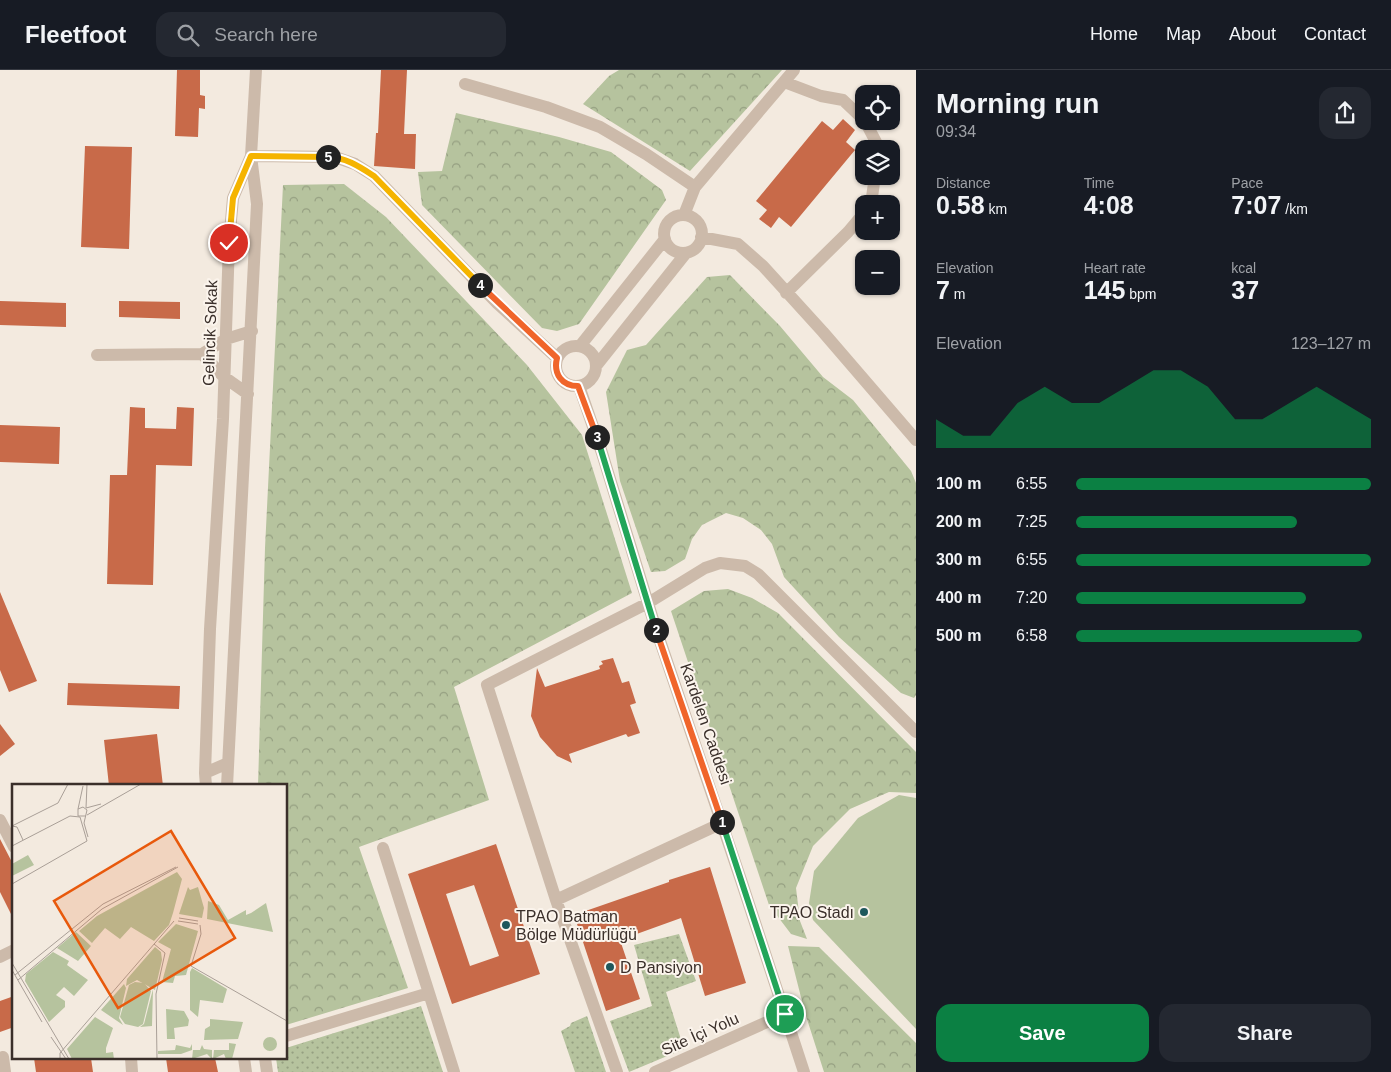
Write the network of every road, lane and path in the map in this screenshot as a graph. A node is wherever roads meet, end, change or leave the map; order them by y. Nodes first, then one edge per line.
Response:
1 (256, 70) edge
2 (794, 70) edge
3 (784, 82) junction
4 (465, 84) dead end
5 (855, 111) edge
6 (251, 156) junction
7 (695, 187) junction
8 (684, 215) junction
9 (855, 224) edge
10 (701, 237) junction
11 (665, 239) junction
12 (686, 252) junction
13 (786, 293) junction
14 (252, 332) junction
15 (226, 339) junction
16 (580, 346) junction
17 (202, 354) junction
18 (98, 355) dead end
19 (557, 358) junction
20 (596, 366) junction
21 (224, 377) junction
22 (578, 386) junction
23 (248, 394) junction
24 (916, 440) edge
25 (648, 603) junction
26 (916, 732) edge
27 (228, 763) junction
28 (204, 773) junction
29 (206, 784) edge
30 (227, 784) edge
31 (0, 820) edge
32 (722, 823) junction
33 (12, 843) edge
34 (382, 848) dead end
35 (556, 900) junction
36 (12, 951) edge
37 (0, 957) edge
38 (429, 993) junction
39 (785, 1014) junction
40 (288, 1035) edge
41 (3, 1057) dead end
42 (6, 1072) edge
43 (454, 1072) edge
44 (617, 1072) edge
45 (655, 1072) edge
46 (804, 1072) edge

1 - 6 street
2 - 3 street
3 - 5 street
3 - 7 street
4 - 7 street
6 - 14 street
6 - 15 street, Gelincik Sokak
6 - 19 street
7 - 8 street
8 - 10 street
8 - 11 street
9 - 13 street
10 - 12 street
10 - 13 street
11 - 12 street
11 - 16 street
12 - 20 street
13 - 24 street
14 - 15 street
14 - 23 street
15 - 17 street
15 - 21 street, Gelincik Sokak
16 - 19 street
16 - 20 street
17 - 18 street
17 - 21 street
19 - 22 street
20 - 22 street
21 - 23 street
21 - 28 street, Gelincik Sokak
22 - 25 street, Kardelen Caddesi
23 - 27 street
25 - 26 street
25 - 32 street, Kardelen Caddesi
25 - 35 street
27 - 28 street
27 - 30 street
28 - 29 street, Gelincik Sokak
31 - 33 street
32 - 35 street
32 - 39 street, Kardelen Caddesi
34 - 38 street
35 - 44 street
36 - 37 street
38 - 40 street
38 - 43 street
39 - 45 street, Site İçi Yolu
39 - 46 street, Kardelen Caddesi
41 - 42 street

